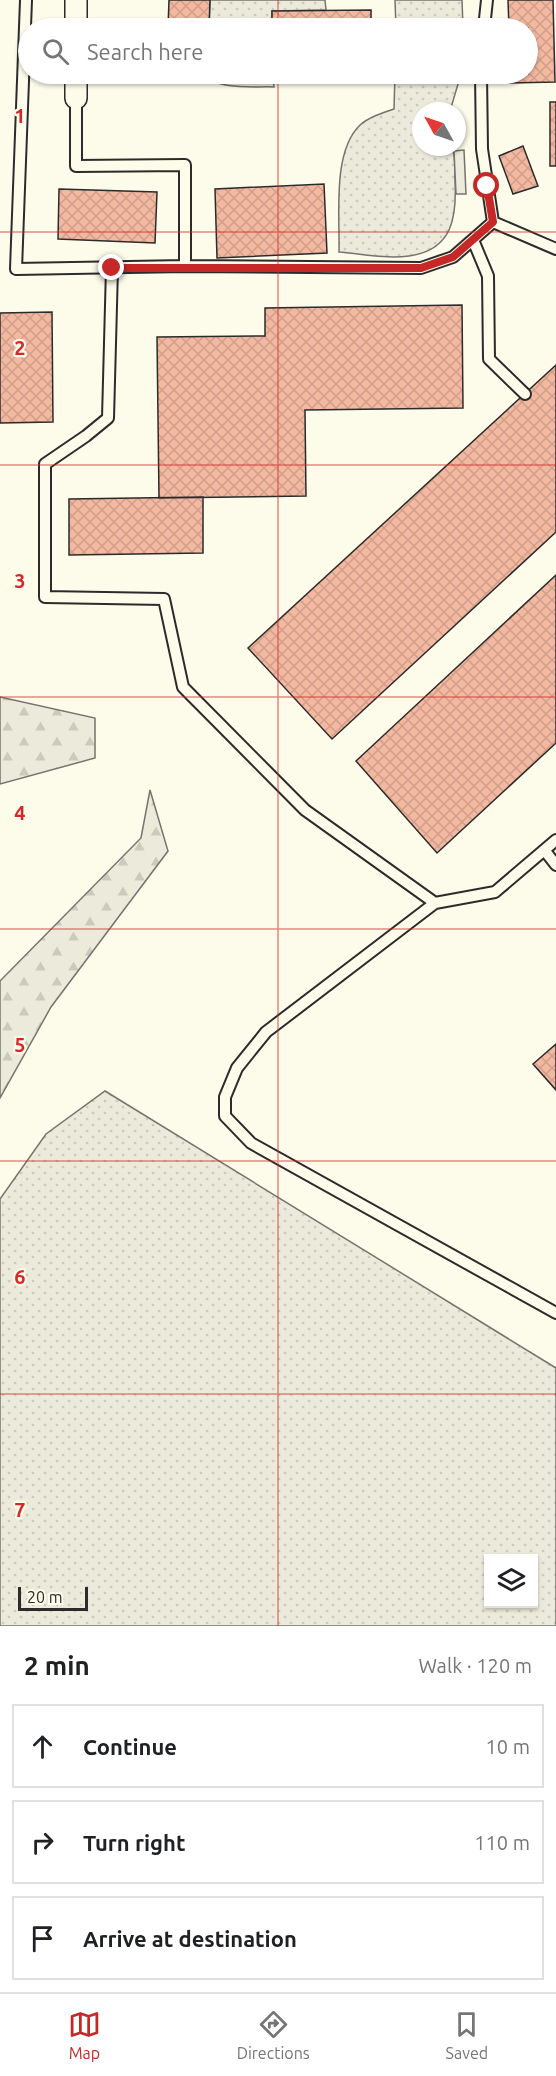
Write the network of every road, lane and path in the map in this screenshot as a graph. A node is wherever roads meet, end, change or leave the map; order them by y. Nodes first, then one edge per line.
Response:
1 (26, 0) edge
2 (76, 0) edge
3 (487, 0) edge
4 (25, 18) edge
5 (76, 18) edge
6 (485, 18) edge
7 (23, 84) edge
8 (76, 84) edge
9 (481, 84) edge
10 (76, 98) joint
11 (493, 222) junction
12 (473, 240) junction
13 (556, 249) edge
14 (185, 267) junction
15 (112, 268) junction
16 (525, 394) dead end
17 (556, 840) edge
18 (545, 851) junction
19 (556, 865) edge
20 (435, 903) junction
21 (556, 1313) edge

1 - 4 lane
2 - 5 street
3 - 6 lane
7 - 15 lane
8 - 10 street
9 - 11 lane
10 - 14 lane
11 - 12 lane
11 - 13 lane
12 - 14 lane
12 - 16 lane
14 - 15 lane
15 - 20 lane
17 - 18 lane
18 - 19 lane
18 - 20 lane
20 - 21 lane

